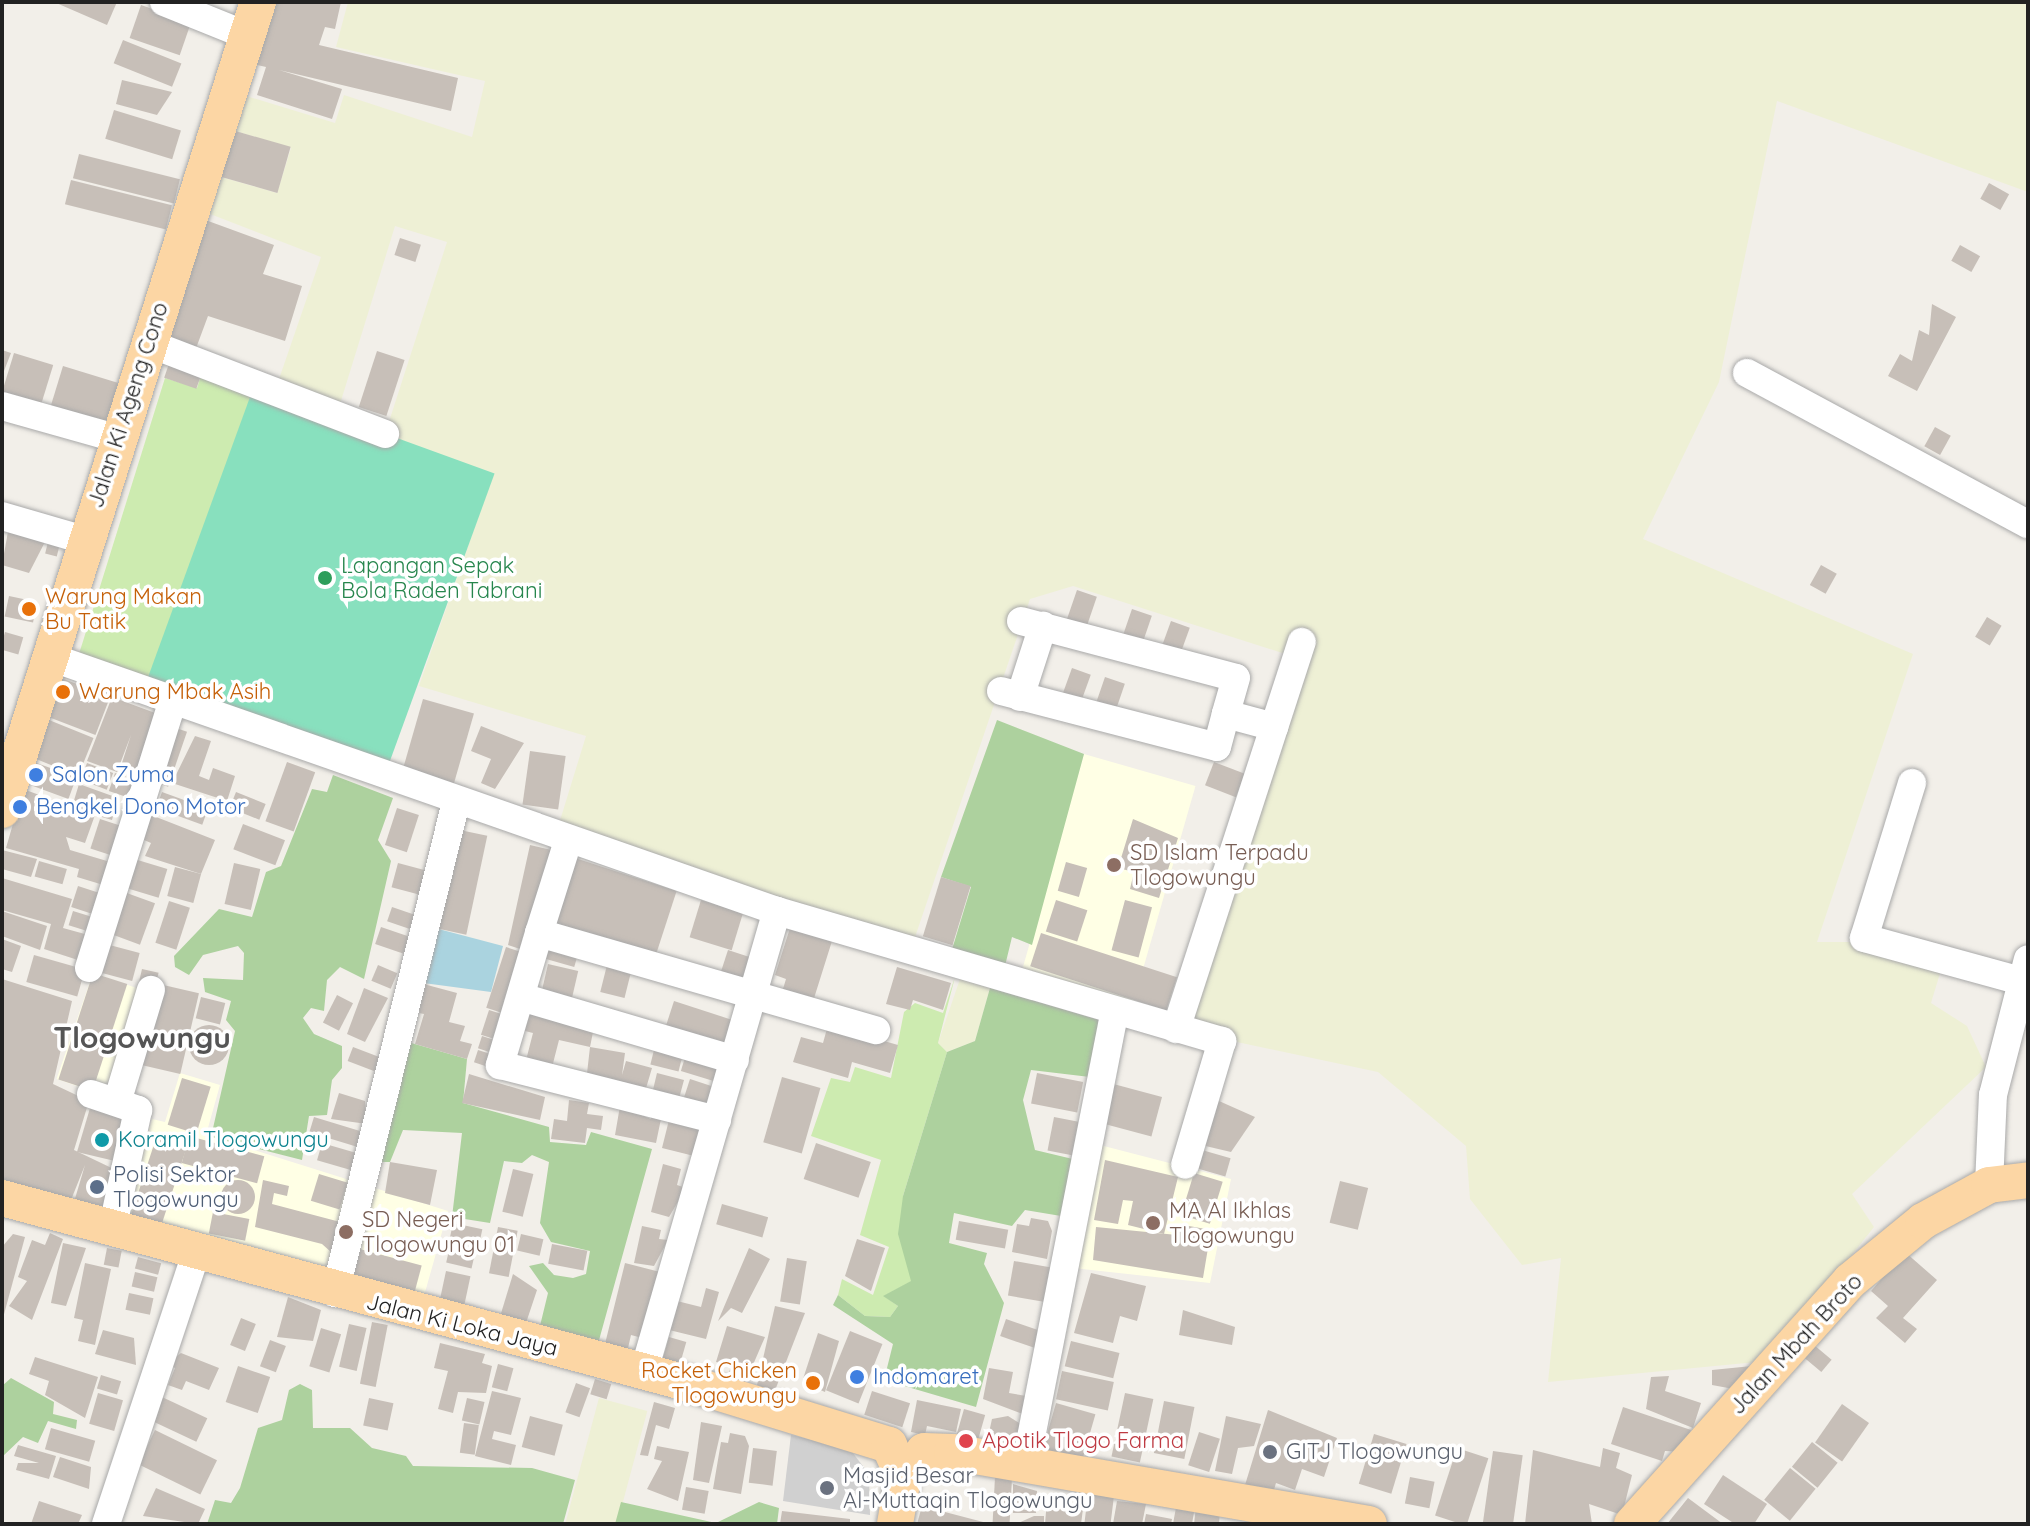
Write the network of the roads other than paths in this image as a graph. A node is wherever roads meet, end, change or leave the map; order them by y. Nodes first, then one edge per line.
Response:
1 (164, 2) edge
2 (258, 2) edge
3 (248, 36) junction
4 (148, 343) junction
5 (1747, 373) dead end
6 (2, 406) edge
7 (385, 434) dead end
8 (116, 438) junction
9 (2, 516) edge
10 (2028, 524) edge
11 (84, 540) junction
12 (1302, 642) dead end
13 (50, 657) junction
14 (172, 703) junction
15 (1226, 714) junction
16 (1274, 727) junction
17 (1912, 783) dead end
18 (456, 802) junction
19 (2, 810) edge
20 (568, 841) junction
21 (777, 911) junction
22 (539, 933) junction
23 (89, 968) dead end
24 (2024, 970) edge
25 (151, 990) dead end
26 (521, 997) junction
27 (751, 1000) junction
28 (1114, 1014) junction
29 (1176, 1029) junction
30 (876, 1030) dead end
31 (735, 1060) junction
32 (717, 1120) junction
33 (1185, 1165) dead end
34 (2028, 1180) edge
35 (1989, 1185) junction
36 (2, 1198) edge
37 (112, 1230) junction
38 (196, 1253) junction
39 (335, 1293) junction
40 (644, 1371) junction
41 (905, 1458) junction
42 (1026, 1463) junction
43 (106, 1524) edge
44 (895, 1524) edge
45 (1369, 1524) edge
46 (1632, 1524) edge

1 - 3 street
2 - 3 main road, Jalan Ki Ageng Cono
3 - 4 main road, Jalan Ki Ageng Cono
4 - 7 street
4 - 8 main road, Jalan Ki Ageng Cono
5 - 10 street
6 - 8 street
8 - 11 main road, Jalan Ki Ageng Cono
9 - 11 street
11 - 13 main road, Jalan Ki Ageng Cono
12 - 16 street
13 - 14 street
13 - 19 main road, Jalan Ki Ageng Cono
14 - 18 street
14 - 23 street
15 - 15 street
15 - 16 street
16 - 29 street
17 - 24 street
18 - 20 street
18 - 39 street
20 - 21 street
20 - 22 street
21 - 27 street
21 - 28 street
22 - 26 street
22 - 27 street
24 - 35 street
25 - 37 street
26 - 31 street
26 - 32 street
27 - 30 street
27 - 31 street
28 - 29 street
28 - 42 street
29 - 33 street
31 - 32 street
32 - 40 street
34 - 35 main road, Jalan Mbah Broto
35 - 46 main road, Jalan Mbah Broto
36 - 37 main road, Jalan Ki Loka Jaya
37 - 38 main road, Jalan Ki Loka Jaya
38 - 39 main road, Jalan Ki Loka Jaya
38 - 43 street
39 - 40 main road, Jalan Ki Loka Jaya
40 - 41 main road, Jalan Ki Loka Jaya
41 - 42 main road
41 - 44 main road
42 - 45 main road

